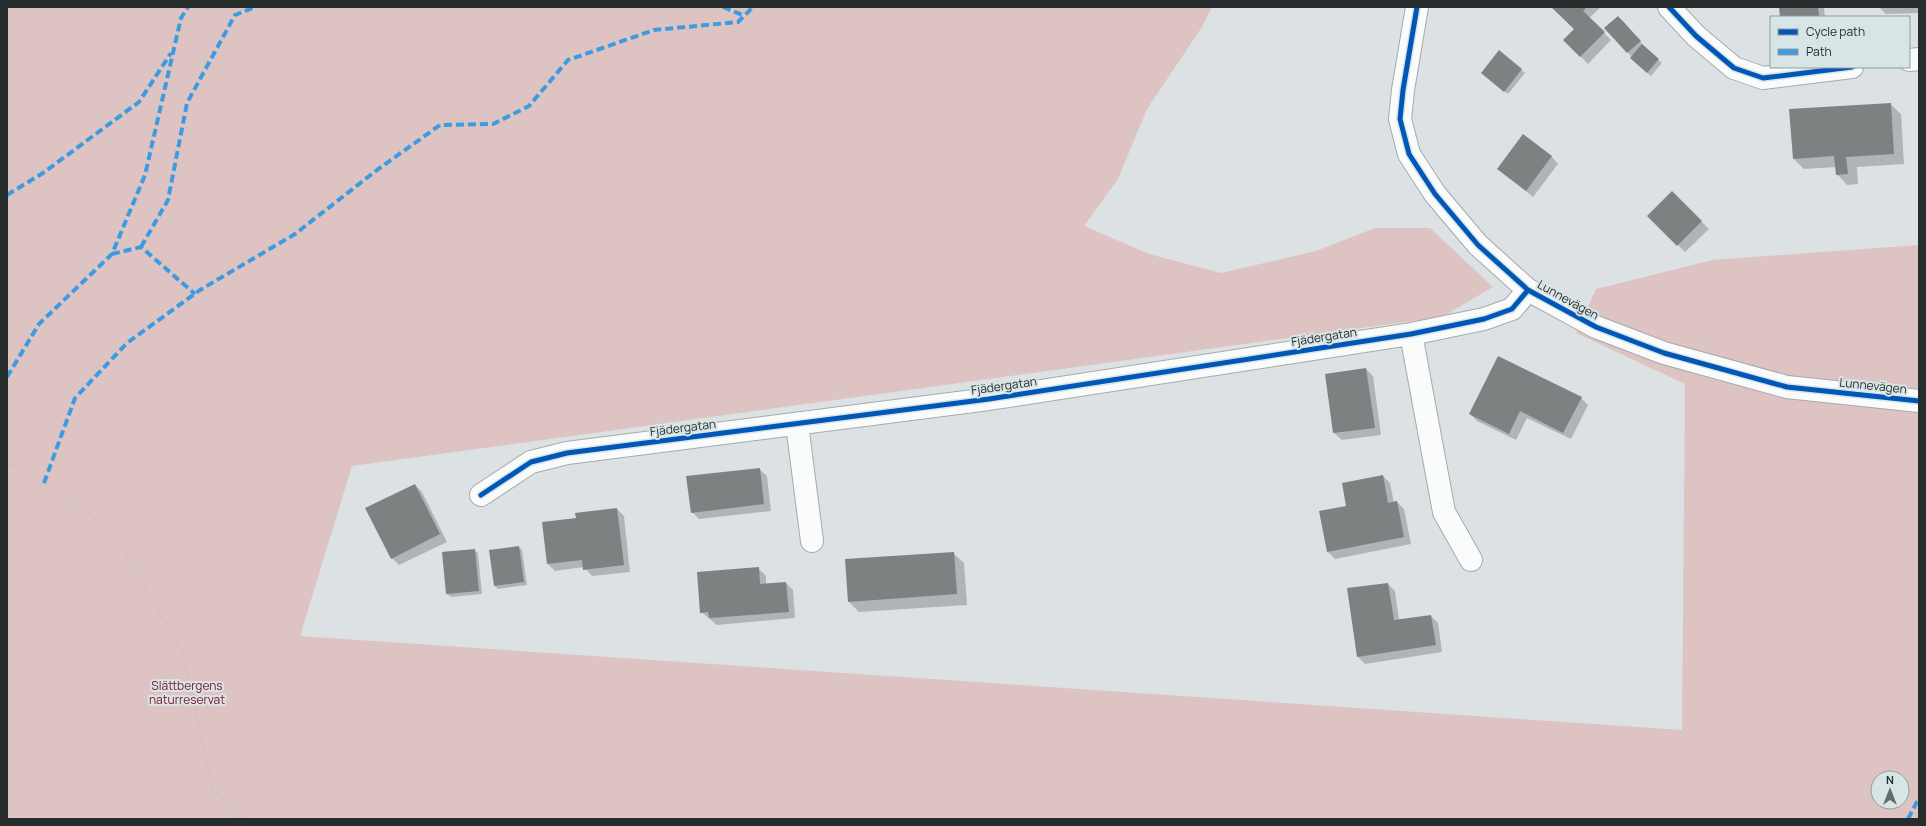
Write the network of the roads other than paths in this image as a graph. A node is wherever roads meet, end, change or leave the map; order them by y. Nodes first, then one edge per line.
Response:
1 (1417, 7) edge
2 (1669, 7) edge
3 (1844, 68) edge
4 (1528, 290) junction
5 (1411, 334) junction
6 (1919, 401) edge
7 (797, 424) junction
8 (481, 495) dead end
9 (812, 541) dead end
10 (1471, 560) dead end

1 - 4 street, Lunnevägen
2 - 3 street
4 - 5 street, Fjädergatan
4 - 6 street, Lunnevägen
5 - 7 street, Fjädergatan
5 - 10 street
7 - 8 street, Fjädergatan
7 - 9 street

